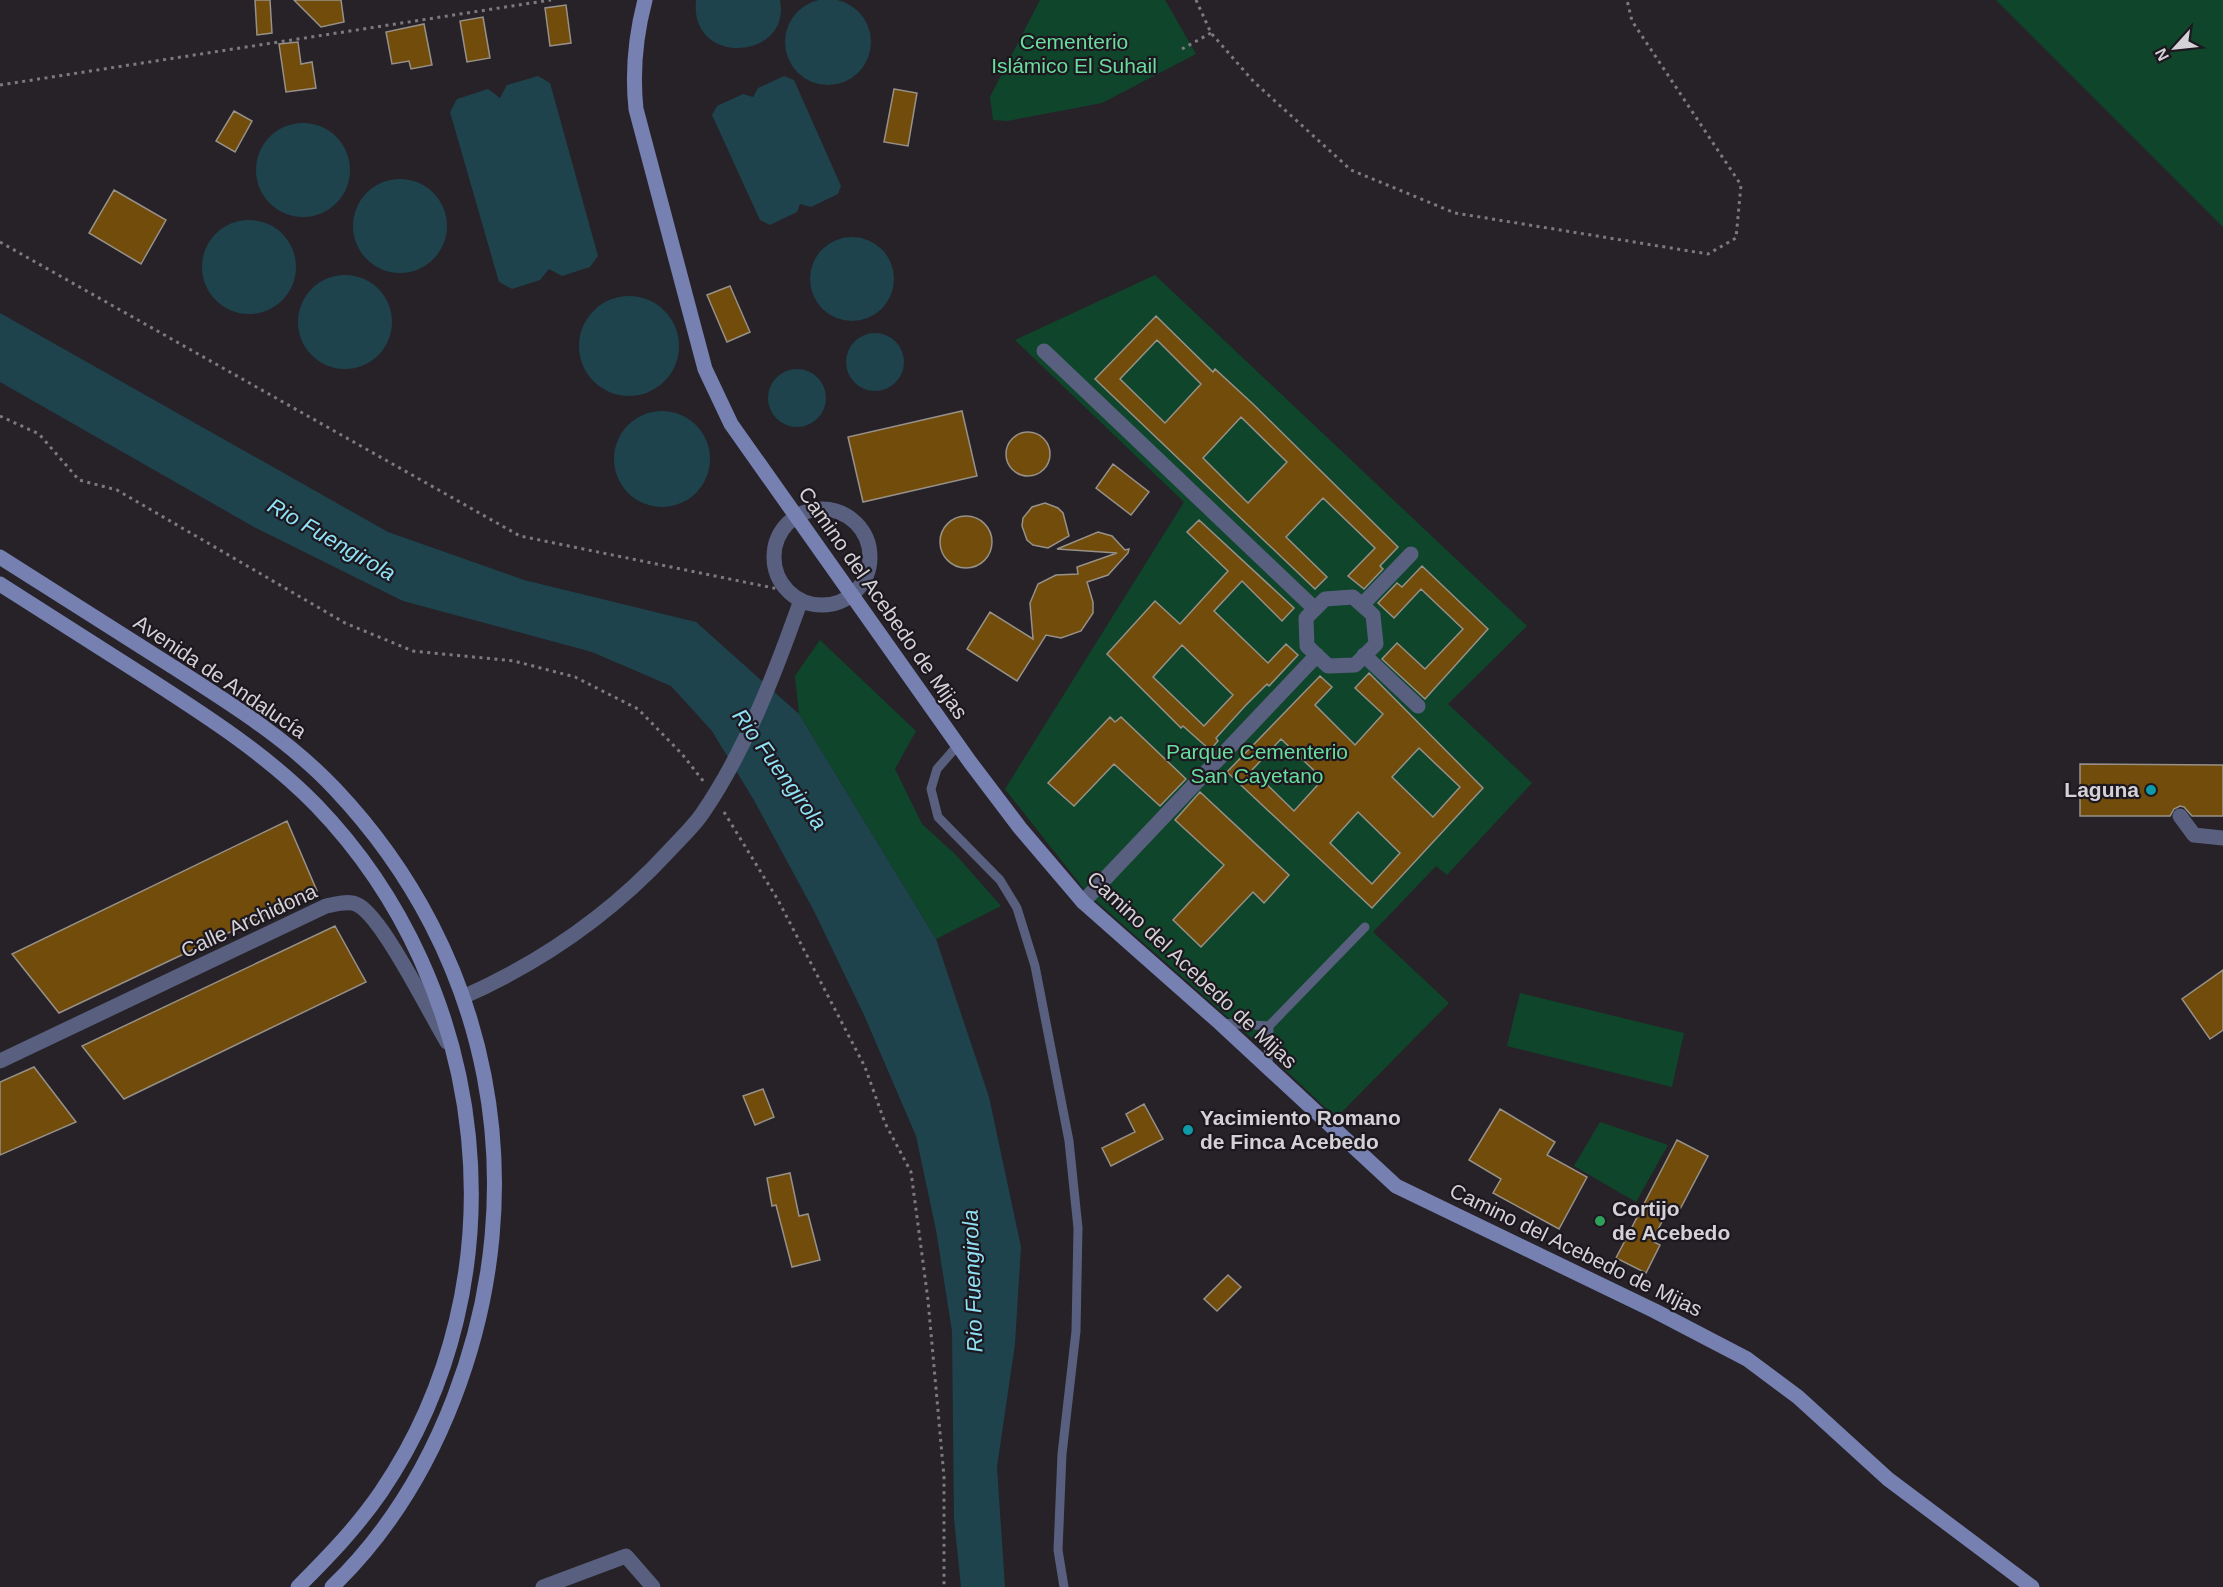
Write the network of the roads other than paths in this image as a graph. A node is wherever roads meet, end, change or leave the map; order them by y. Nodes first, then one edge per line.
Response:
1 (645, 0) edge
2 (1044, 351) dead end
3 (796, 517) junction
4 (1411, 554) dead end
5 (0, 556) edge
6 (0, 584) edge
7 (850, 595) junction
8 (795, 596) junction
9 (1362, 605) junction
10 (1315, 609) junction
11 (1317, 656) junction
12 (1364, 656) junction
13 (1418, 706) dead end
14 (958, 745) junction
15 (2180, 816) dead end
16 (2223, 838) edge
17 (1083, 902) junction
18 (1365, 927) dead end
19 (463, 997) junction
20 (1220, 1023) junction
21 (1269, 1026) junction
22 (453, 1053) junction
23 (0, 1060) edge
24 (1268, 1068) junction
25 (298, 1587) edge
26 (332, 1587) edge
27 (543, 1587) edge
28 (653, 1587) edge
29 (1064, 1587) edge
30 (2032, 1587) edge

1 - 3 street, Camino del Acebedo de Mijas
2 - 10 street
3 - 7 street, Camino del Acebedo de Mijas
3 - 7 street
3 - 8 street
4 - 9 street
5 - 19 street, Avenida de Andalucía
6 - 22 street, Avenida de Andalucía
7 - 8 street
7 - 14 street, Camino del Acebedo de Mijas
8 - 19 street
9 - 10 street
9 - 12 street
10 - 11 street
11 - 12 street
11 - 17 street
12 - 13 street
14 - 17 street, Camino del Acebedo de Mijas
14 - 29 lane
15 - 16 street
17 - 20 street, Camino del Acebedo de Mijas
18 - 21 lane
19 - 26 street, Avenida de Andalucía
20 - 21 lane
20 - 24 street, Camino del Acebedo de Mijas
21 - 24 lane
22 - 23 street, Calle Archidona
22 - 25 street, Avenida de Andalucía
24 - 30 street, Camino del Acebedo de Mijas
27 - 28 street

